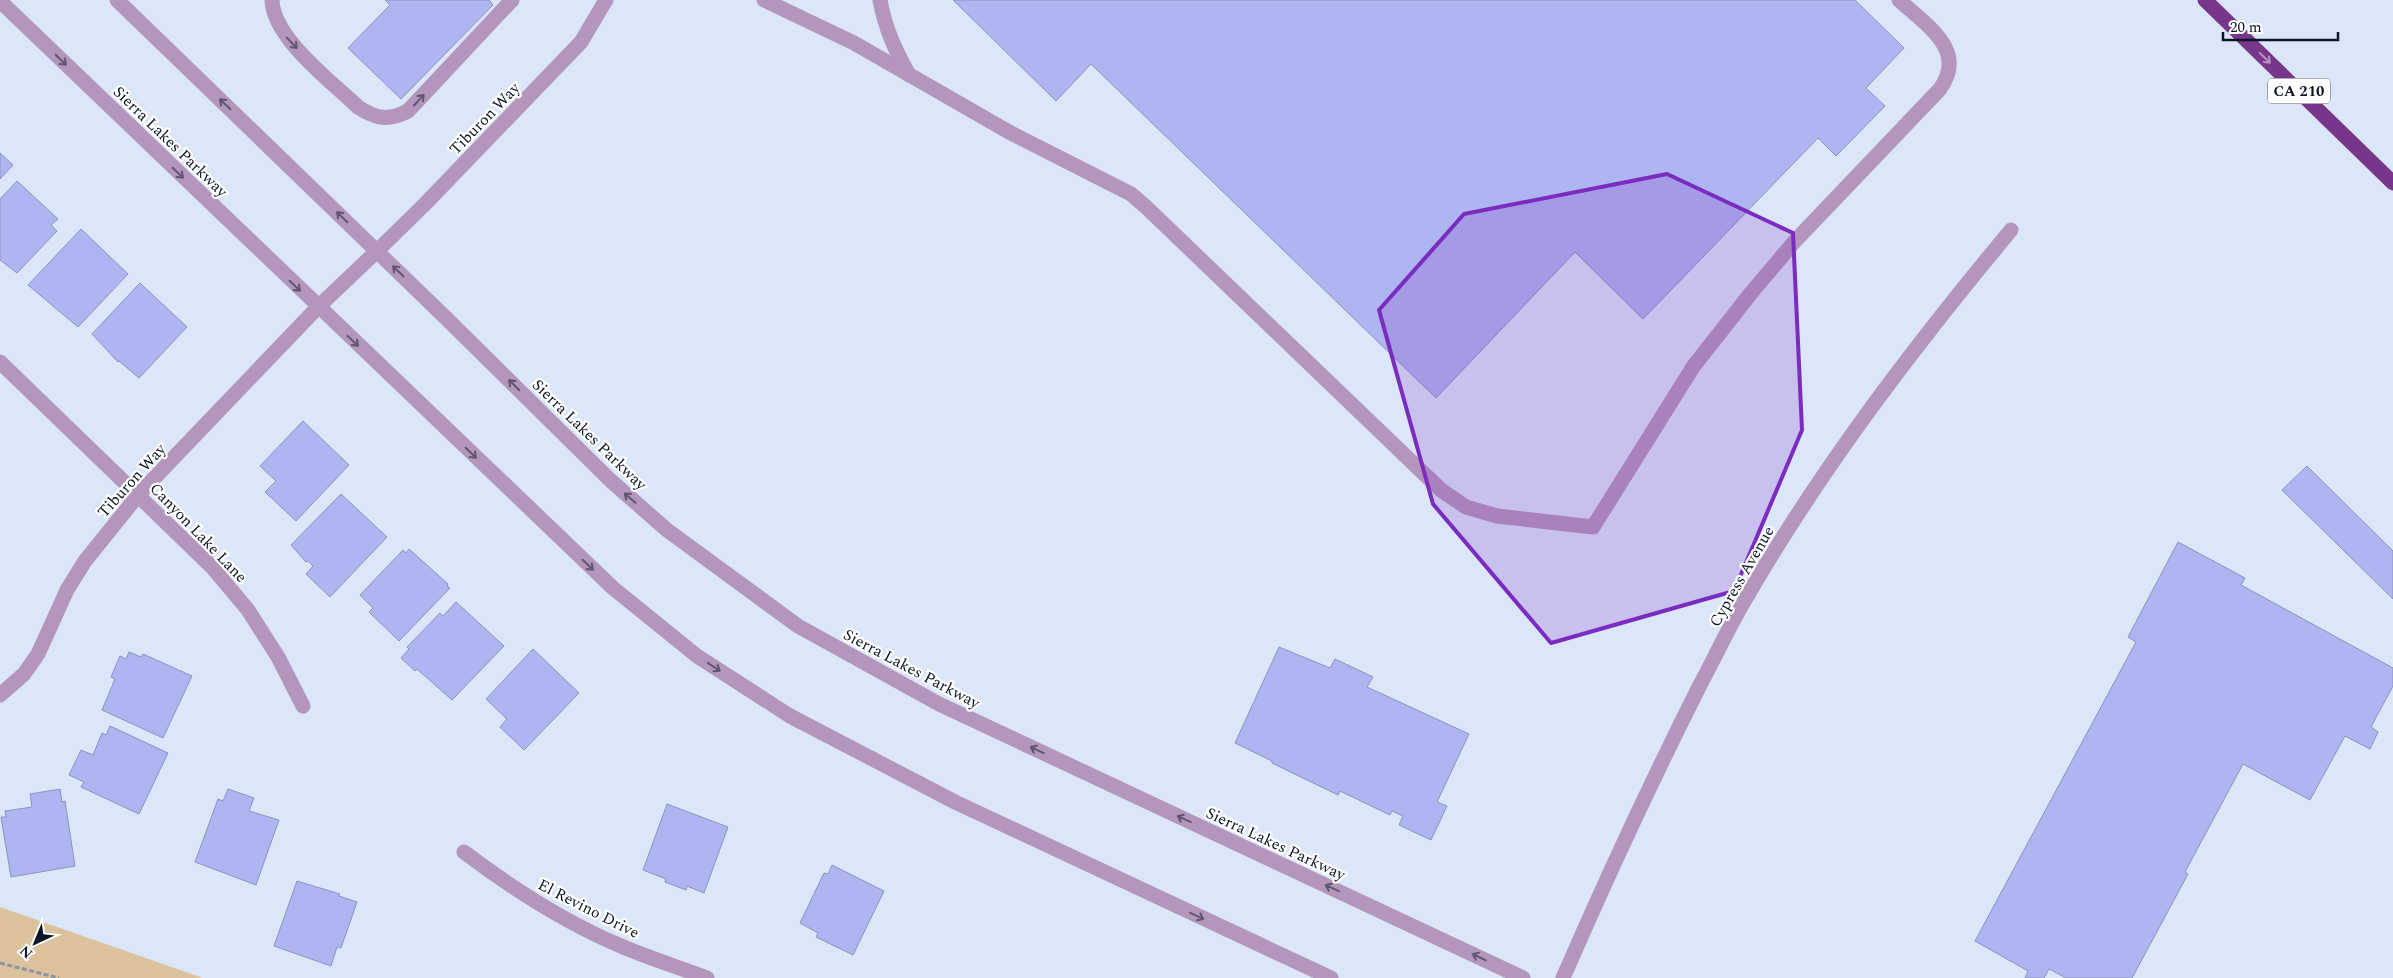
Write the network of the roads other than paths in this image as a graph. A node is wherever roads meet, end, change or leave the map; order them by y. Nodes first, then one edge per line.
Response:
1 (117, 0) edge
2 (272, 0) edge
3 (512, 0) edge
4 (606, 0) edge
5 (764, 0) edge
6 (880, 0) edge
7 (1899, 0) edge
8 (2205, 0) edge
9 (0, 1) edge
10 (908, 75) junction
11 (2393, 183) edge
12 (2011, 230) dead end
13 (377, 251) junction
14 (318, 307) junction
15 (0, 362) edge
16 (139, 494) junction
17 (0, 695) edge
18 (304, 706) dead end
19 (464, 852) dead end
20 (707, 978) edge
21 (1331, 978) edge
22 (1523, 978) edge
23 (1563, 978) edge

13 -> 1 street, Sierra Lakes Parkway
2 -> 3 street
4 - 13 street, Tiburon Way
5 - 10 street
6 - 10 street
7 - 10 street
8 -> 11 highway, CA 210
9 -> 14 street, Sierra Lakes Parkway
12 - 23 street, Cypress Avenue
13 - 14 street
22 -> 13 street, Sierra Lakes Parkway
14 - 16 street, Tiburon Way
14 -> 21 street, Sierra Lakes Parkway
15 - 16 street, Canyon Lake Lane
16 - 17 street, Tiburon Way
16 - 18 street, Canyon Lake Lane
19 - 20 street, El Revino Drive

